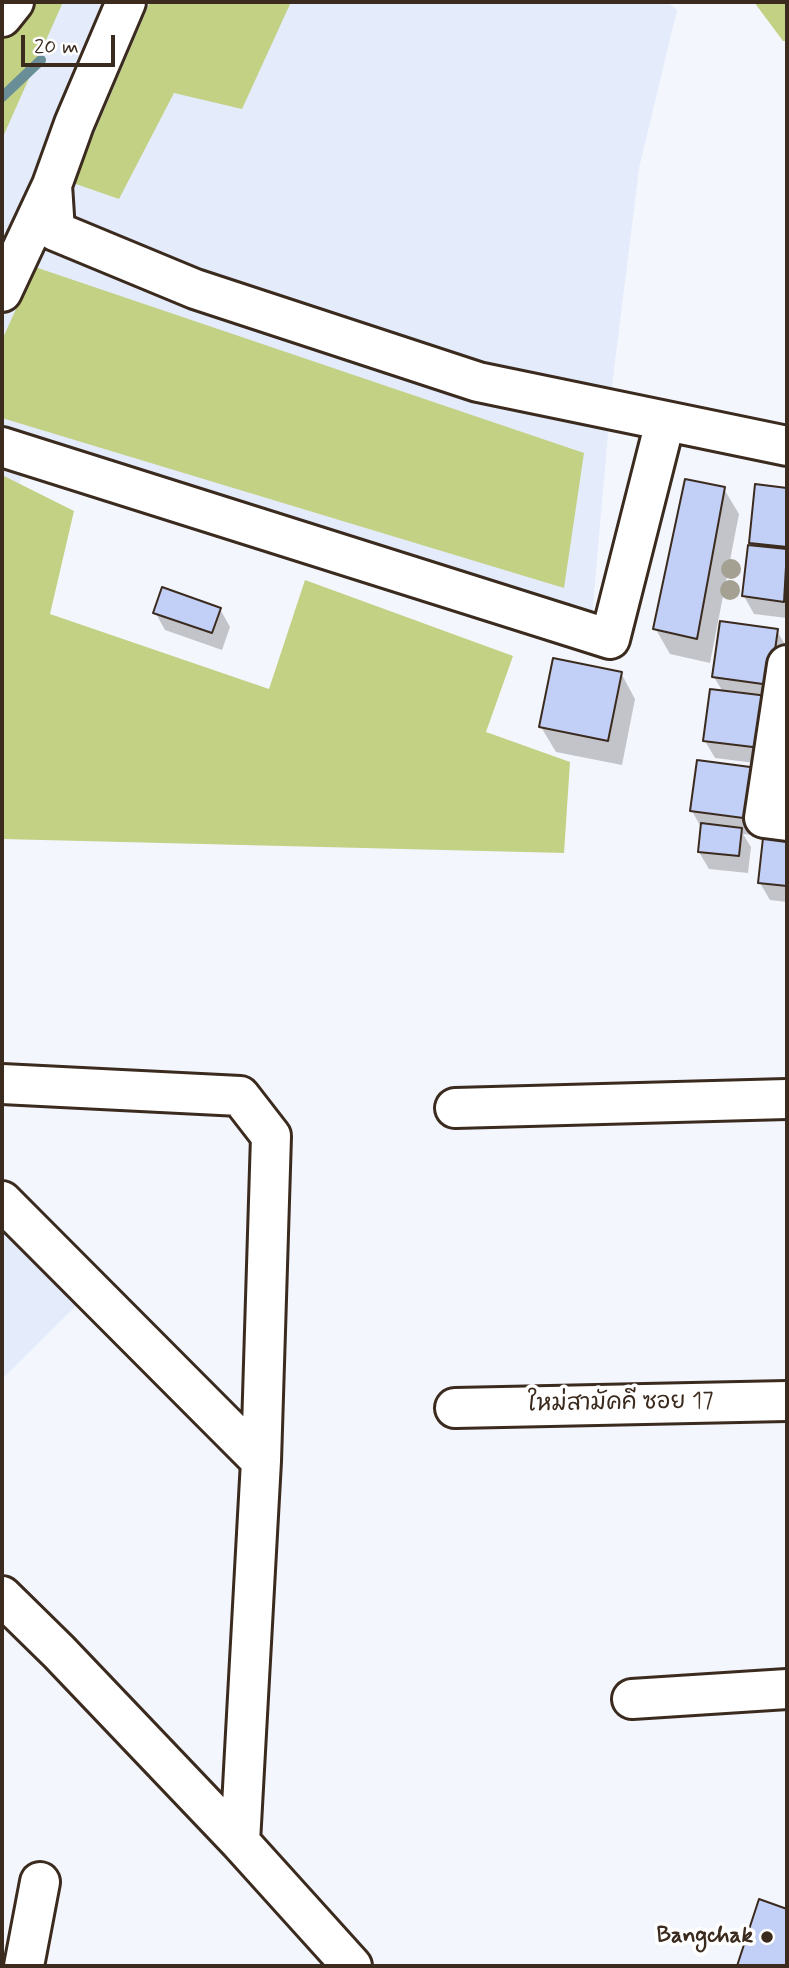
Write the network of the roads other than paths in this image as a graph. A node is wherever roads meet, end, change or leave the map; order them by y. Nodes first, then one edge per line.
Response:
1 (13, 2) edge
2 (126, 2) edge
3 (2, 17) edge
4 (52, 185) junction
5 (2, 292) edge
6 (665, 422) junction
7 (787, 446) edge
8 (2, 447) edge
9 (787, 665) edge
10 (787, 821) edge
11 (2, 1084) edge
12 (787, 1099) edge
13 (455, 1108) dead end
14 (2, 1201) edge
15 (787, 1401) edge
16 (455, 1408) dead end
17 (261, 1461) junction
18 (2, 1596) edge
19 (787, 1689) edge
20 (632, 1699) dead end
21 (240, 1842) junction
22 (40, 1882) dead end
23 (24, 1966) edge
24 (352, 1966) edge

1 - 3 street
2 - 4 street
4 - 5 street
4 - 6 street
6 - 7 street
6 - 8 street
9 - 10 street
11 - 17 street
12 - 13 street
14 - 17 street
15 - 16 street, ใหม่สามัคคี ซอย 17
17 - 21 street
18 - 21 street
19 - 20 street
21 - 24 street
22 - 23 street

